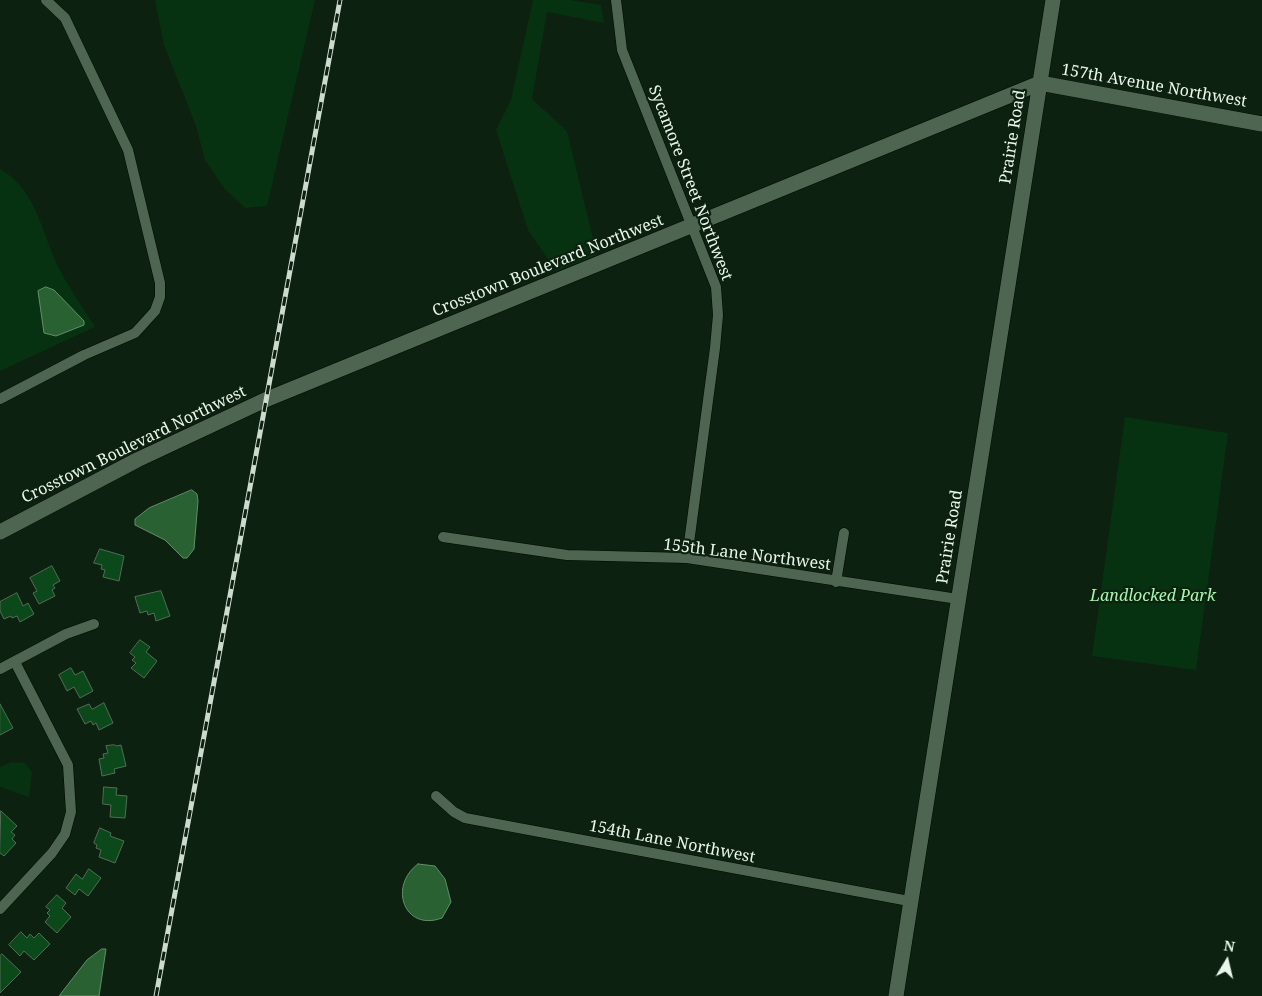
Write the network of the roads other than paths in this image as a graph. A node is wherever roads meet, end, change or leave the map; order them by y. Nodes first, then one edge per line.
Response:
1 (46, 0) edge
2 (616, 0) edge
3 (1053, 0) edge
4 (1040, 83) junction
5 (1262, 124) edge
6 (692, 225) junction
7 (0, 399) edge
8 (0, 532) edge
9 (844, 533) dead end
10 (443, 537) dead end
11 (687, 558) junction
12 (836, 582) junction
13 (958, 600) junction
14 (94, 624) dead end
15 (15, 662) junction
16 (0, 669) edge
17 (436, 796) dead end
18 (909, 901) junction
19 (0, 909) edge
20 (896, 996) edge

1 - 7 street
2 - 6 street, Sycamore Street Northwest
3 - 4 street
4 - 5 street, 157th Avenue Northwest
4 - 6 street, Crosstown Boulevard Northwest
4 - 13 street, Prairie Road
6 - 8 street, Crosstown Boulevard Northwest
6 - 11 street, Sycamore Street Northwest
9 - 12 street
10 - 11 street, 155th Lane Northwest
11 - 12 street, 155th Lane Northwest
12 - 13 street, 155th Lane Northwest
13 - 18 street, Prairie Road
14 - 15 street
15 - 16 street
15 - 19 street
17 - 18 street, 154th Lane Northwest
18 - 20 street, Prairie Road

